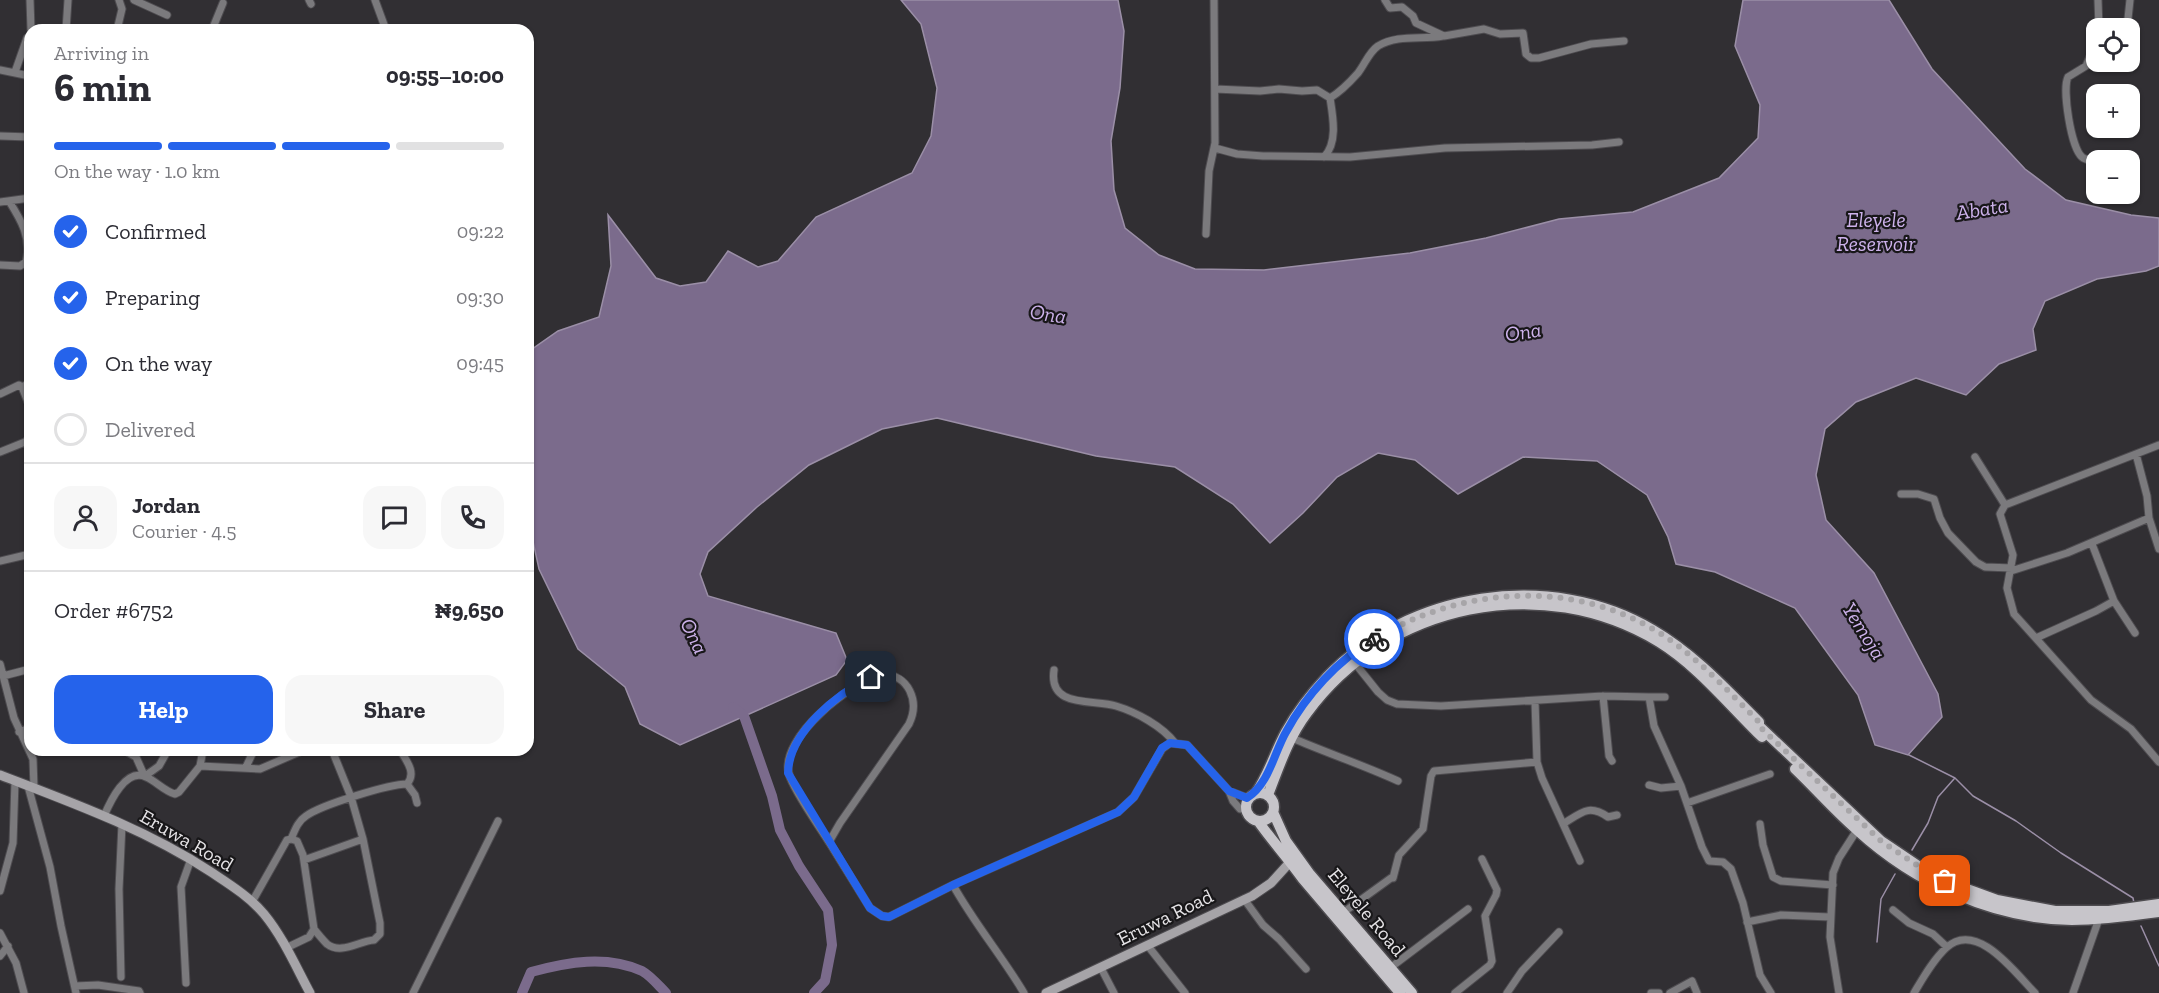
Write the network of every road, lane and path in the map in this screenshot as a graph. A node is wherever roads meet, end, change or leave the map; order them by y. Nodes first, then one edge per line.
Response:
1 (30, 0) edge
2 (68, 0) edge
3 (119, 0) edge
4 (134, 0) edge
5 (375, 0) edge
6 (1214, 0) edge
7 (1385, 0) edge
8 (2098, 0) edge
9 (2130, 0) edge
10 (224, 3) dead end
11 (167, 15) dead end
12 (2099, 18) edge
13 (2128, 18) edge
14 (30, 24) edge
15 (66, 24) edge
16 (118, 24) edge
17 (215, 24) edge
18 (384, 24) edge
19 (1444, 36) junction
20 (1624, 41) dead end
21 (24, 46) edge
22 (2086, 66) edge
23 (0, 70) edge
24 (15, 72) junction
25 (24, 74) edge
26 (1215, 89) junction
27 (1330, 98) junction
28 (0, 136) edge
29 (24, 137) edge
30 (1619, 142) dead end
31 (1215, 148) junction
32 (1324, 157) junction
33 (2086, 159) edge
34 (24, 199) edge
35 (9, 201) junction
36 (0, 202) edge
37 (24, 227) edge
38 (1206, 234) dead end
39 (24, 263) edge
40 (0, 265) edge
41 (22, 387) joint
42 (24, 392) edge
43 (0, 394) edge
44 (24, 442) edge
45 (2159, 445) edge
46 (0, 452) edge
47 (2136, 454) junction
48 (1976, 457) dead end
49 (1901, 494) dead end
50 (2005, 505) junction
51 (2149, 518) junction
52 (2092, 544) junction
53 (2159, 549) edge
54 (24, 555) edge
55 (0, 561) edge
56 (2012, 569) junction
57 (2114, 601) junction
58 (2135, 633) dead end
59 (2036, 638) junction
60 (1354, 662) junction
61 (0, 664) edge
62 (24, 670) edge
63 (1054, 670) dead end
64 (1, 675) edge
65 (1603, 696) junction
66 (1648, 697) junction
67 (1665, 697) dead end
68 (1534, 701) junction
69 (24, 730) edge
70 (19, 732) junction
71 (1292, 738) junction
72 (24, 742) edge
73 (1175, 743) junction
74 (31, 756) edge
75 (133, 756) edge
76 (165, 756) edge
77 (202, 756) edge
78 (251, 756) edge
79 (290, 756) edge
80 (334, 756) edge
81 (404, 756) edge
82 (1612, 761) dead end
83 (1537, 762) junction
84 (2159, 762) edge
85 (200, 766) junction
86 (246, 767) junction
87 (1770, 774) dead end
88 (0, 775) edge
89 (145, 776) junction
90 (15, 781) junction
91 (1398, 781) dead end
92 (407, 783) junction
93 (1649, 785) dead end
94 (1681, 786) junction
95 (31, 787) junction
96 (1229, 791) junction
97 (1254, 794) junction
98 (1268, 795) junction
99 (351, 797) junction
100 (417, 803) dead end
101 (1687, 803) junction
102 (1245, 807) junction
103 (1274, 812) junction
104 (1617, 815) dead end
105 (104, 816) junction
106 (498, 821) dead end
107 (1258, 821) junction
108 (122, 824) junction
109 (1563, 824) junction
110 (1760, 824) dead end
111 (1857, 831) junction
112 (291, 839) junction
113 (363, 839) junction
114 (829, 842) junction
115 (1293, 858) junction
116 (191, 859) junction
117 (1482, 859) dead end
118 (304, 860) junction
119 (1580, 861) dead end
120 (3, 870) edge
121 (953, 885) junction
122 (1833, 885) junction
123 (0, 891) edge
124 (1244, 899) junction
125 (252, 902) junction
126 (2159, 904) edge
127 (1468, 909) dead end
128 (1893, 910) dead end
129 (1344, 912) junction
130 (2159, 912) edge
131 (2100, 915) junction
132 (1830, 917) junction
133 (1747, 922) junction
134 (1349, 925) junction
135 (314, 929) junction
136 (1559, 932) dead end
137 (0, 933) edge
138 (8, 946) junction
139 (1149, 946) junction
140 (1367, 946) junction
141 (1947, 947) junction
142 (286, 948) junction
143 (0, 956) edge
144 (1101, 968) junction
145 (1390, 968) junction
146 (1306, 969) dead end
147 (121, 977) dead end
148 (186, 983) dead end
149 (76, 989) edge
150 (1508, 990) edge
151 (24, 993) edge
152 (140, 993) edge
153 (310, 993) edge
154 (413, 993) edge
155 (1024, 993) edge
156 (1046, 993) edge
157 (1114, 993) edge
158 (1185, 993) edge
159 (1400, 993) edge
160 (1412, 993) edge
161 (1455, 993) edge
162 (1517, 993) edge
163 (1651, 993) edge
164 (1659, 993) edge
165 (1670, 993) edge
166 (1697, 993) edge
167 (1771, 993) edge
168 (1839, 993) edge
169 (1914, 993) edge
170 (2035, 993) edge
171 (2073, 993) edge

1 - 14 street
2 - 15 street
3 - 16 street
4 - 11 street
5 - 18 street
6 - 26 street
7 - 19 street
8 - 12 street
9 - 13 street
10 - 17 street
19 - 20 street
19 - 27 street
21 - 24 street
22 - 33 street
23 - 24 street
24 - 25 street
26 - 27 street
26 - 31 street
27 - 32 street
28 - 29 street
30 - 32 street
31 - 32 street
31 - 38 street
34 - 35 street
35 - 36 street
35 - 37 street
39 - 40 street
41 - 42 street
41 - 43 street
44 - 46 street
45 - 47 street
47 - 50 street
47 - 51 street
48 - 50 street
49 - 56 street
50 - 56 street
51 - 52 street
51 - 53 street
52 - 56 street
52 - 57 street
54 - 55 street
56 - 59 street
57 - 58 street
57 - 59 street
59 - 84 street
60 - 68 street
60 - 71 main road
60 - 111 main road
61 - 64 street
62 - 64 street
63 - 73 street
64 - 70 street
65 - 66 street
65 - 68 street
65 - 82 street
66 - 67 street
66 - 94 street
68 - 83 street
69 - 70 street
70 - 72 street
71 - 91 street
71 - 98 main road
73 - 96 street
73 - 121 street
74 - 95 street
75 - 89 street
76 - 89 street
77 - 85 street
78 - 86 street
79 - 86 street
80 - 99 street
81 - 92 street
83 - 109 street
83 - 129 street
85 - 86 street
85 - 89 street
87 - 101 street
88 - 90 main road, Eruwa Road
89 - 105 street
90 - 95 main road, Eruwa Road
90 - 120 street
92 - 99 street
92 - 100 street
93 - 94 street
94 - 101 street
95 - 105 main road, Eruwa Road
95 - 149 street
96 - 97 street
96 - 102 street
97 - 98 main road
97 - 102 main road
97 - 131 main road
98 - 103 main road
99 - 112 street
99 - 113 street
101 - 133 street
102 - 107 main road
103 - 107 main road
103 - 115 main road
104 - 109 street
105 - 108 main road, Eruwa Road
106 - 154 street
107 - 115 main road
108 - 116 main road, Eruwa Road
108 - 147 street
109 - 119 street
110 - 122 street
111 - 122 street
111 - 131 main road
112 - 118 street
112 - 125 street
113 - 118 street
113 - 135 street
114 - 114 street
114 - 121 street
115 - 124 main road, Eruwa Road
115 - 129 main road, Eleyele Road
115 - 134 main road, Eleyele Road
116 - 125 main road, Eruwa Road
116 - 148 street
117 - 161 street
118 - 135 street
120 - 123 street
121 - 155 street
122 - 132 street
124 - 139 main road, Eruwa Road
124 - 146 street
125 - 142 main road, Eruwa Road
126 - 131 main road
127 - 145 street
128 - 141 street
129 - 134 main road, Eleyele Road
130 - 131 main road
131 - 171 street
132 - 133 street
132 - 168 street
133 - 167 street
134 - 140 main road, Eleyele Road
135 - 142 street
136 - 150 street
137 - 138 street
138 - 143 street
138 - 151 street
139 - 144 main road, Eruwa Road
139 - 158 street
140 - 145 main road, Eleyele Road
140 - 159 main road, Eleyele Road
141 - 169 street
141 - 170 street
142 - 153 main road, Eruwa Road
144 - 156 main road, Eruwa Road
144 - 157 street
145 - 160 main road, Eleyele Road
149 - 152 street
150 - 162 street
163 - 164 street
165 - 166 street

